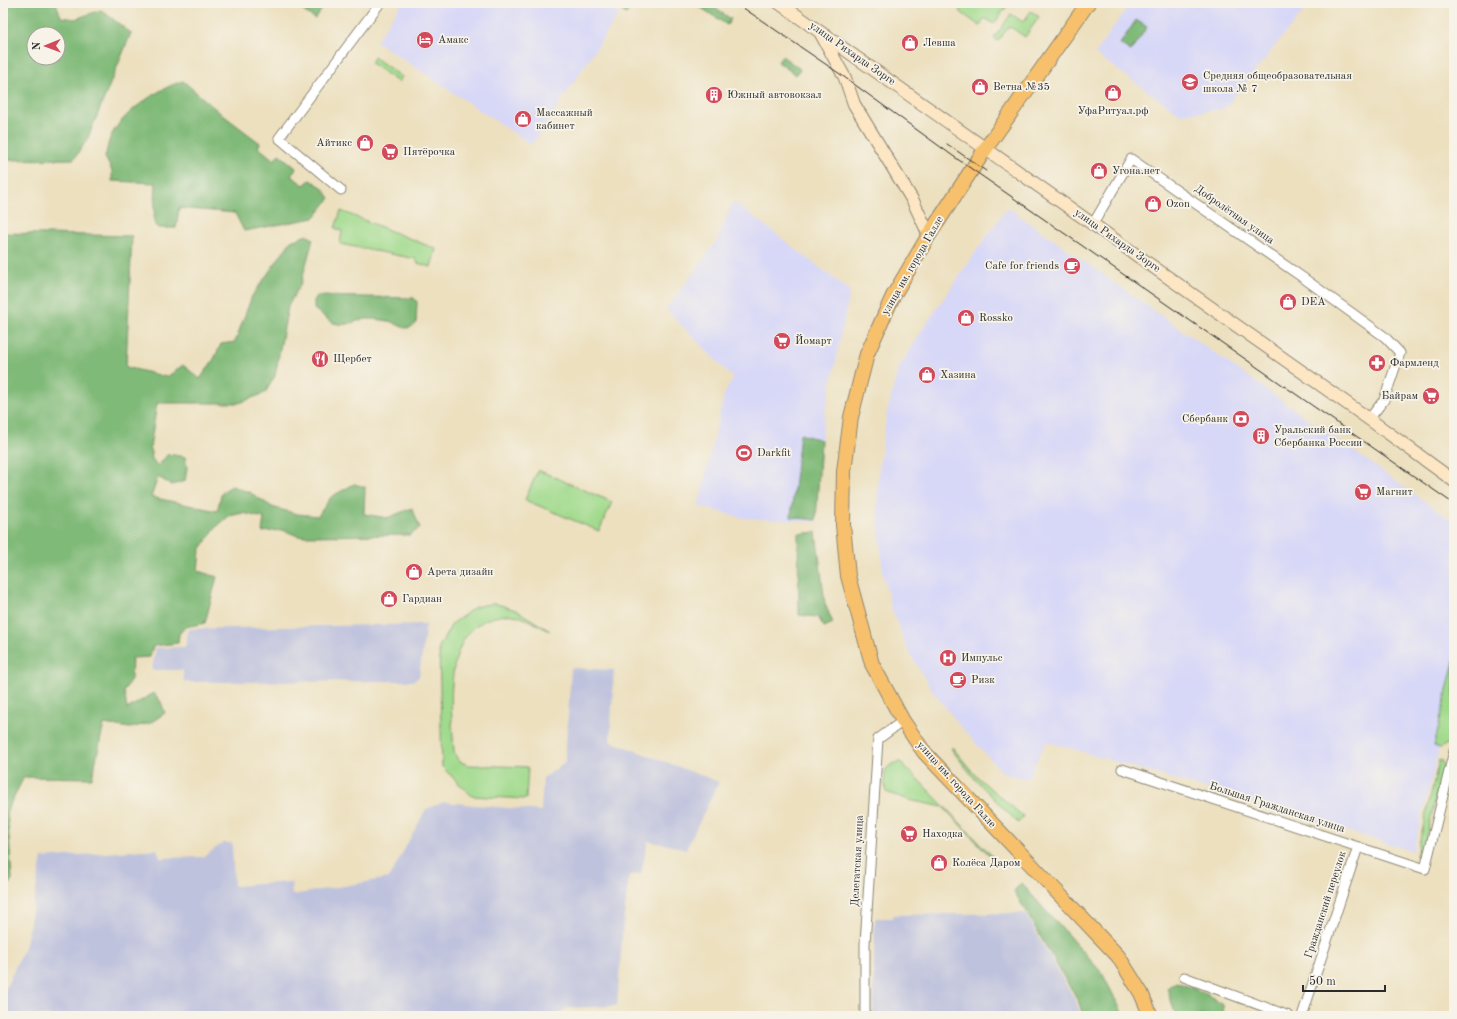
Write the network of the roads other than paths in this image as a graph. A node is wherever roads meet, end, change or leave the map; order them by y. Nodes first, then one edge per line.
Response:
1 (380, 3) edge
2 (779, 3) edge
3 (1088, 3) edge
4 (820, 31) junction
5 (986, 148) junction
6 (341, 190) dead end
7 (1093, 224) junction
8 (928, 234) junction
9 (1369, 419) junction
10 (1454, 481) edge
11 (903, 721) junction
12 (1454, 751) edge
13 (1122, 769) dead end
14 (1358, 847) junction
15 (1184, 977) dead end
16 (865, 1016) edge
17 (1151, 1016) edge
18 (1289, 1016) edge
19 (1302, 1016) edge

1 - 6 street
2 - 4 main road, улица Рихарда Зорге
3 - 5 main road, улица им. города Галле
4 - 5 main road, улица Рихарда Зорге
4 - 8 main road
5 - 7 main road, улица Рихарда Зорге
5 - 8 main road, улица им. города Галле
7 - 9 main road, улица Рихарда Зорге
7 - 9 street, Добролётная улица
8 - 11 main road, улица им. города Галле
9 - 10 main road, улица Рихарда Зорге
11 - 16 street, Делегатская улица
11 - 17 main road, улица им. города Галле
12 - 14 street, Большая Гражданская улица
13 - 14 street, Большая Гражданская улица
14 - 19 street, Гражданский переулок
15 - 18 street

